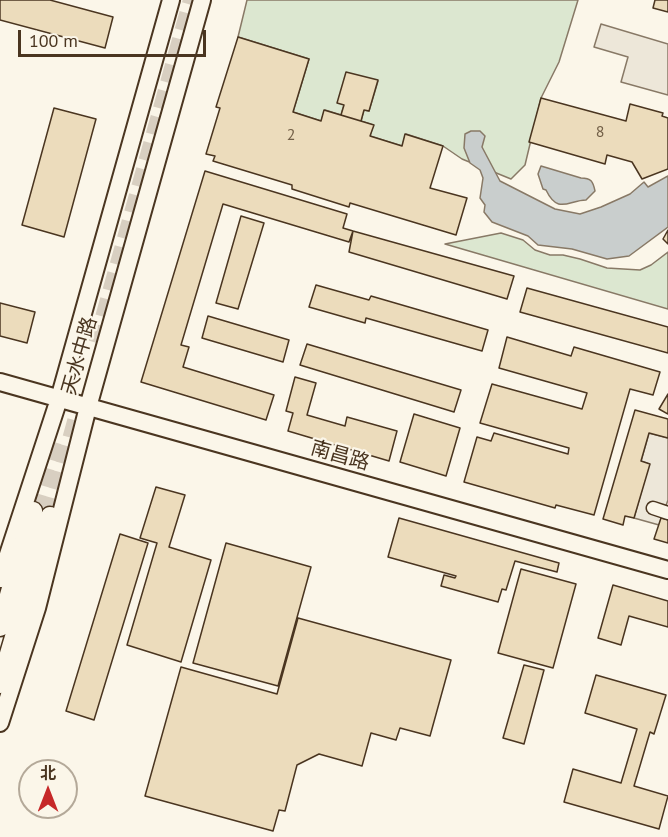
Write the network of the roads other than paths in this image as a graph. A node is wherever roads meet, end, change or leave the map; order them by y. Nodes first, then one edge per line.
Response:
1 (171, 0) edge
2 (202, 0) edge
3 (0, 382) edge
4 (59, 399) junction
5 (88, 407) junction
6 (653, 508) dead end
7 (668, 513) edge
8 (668, 570) edge
9 (0, 579) edge
10 (0, 627) edge
11 (0, 684) edge
12 (0, 723) edge

1 - 4 street, 天水中路
2 - 5 street, 天水中路
3 - 4 street, 南昌路
4 - 5 street, 南昌路
4 - 9 street, 天水中路
5 - 8 street, 南昌路
5 - 12 street, 天水中路
6 - 7 street
10 - 11 main road

